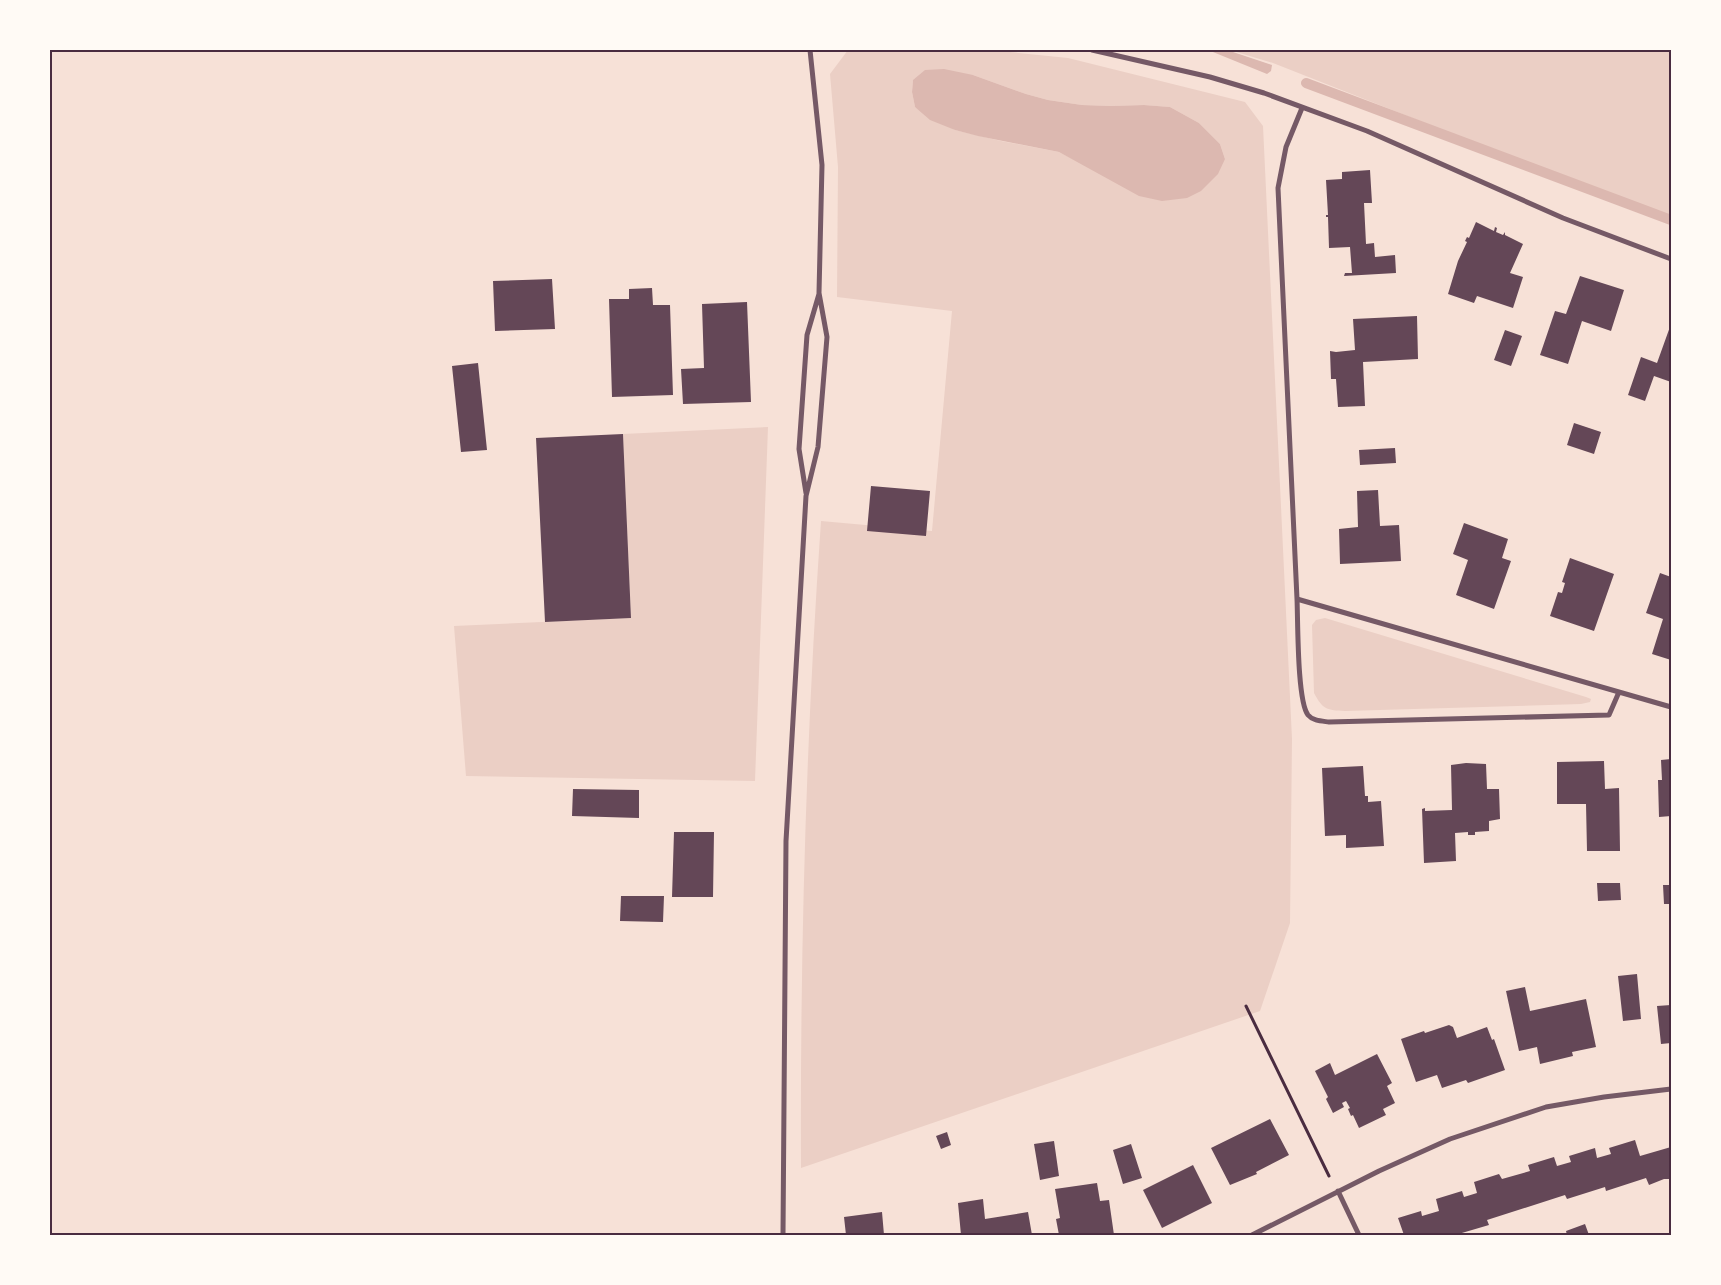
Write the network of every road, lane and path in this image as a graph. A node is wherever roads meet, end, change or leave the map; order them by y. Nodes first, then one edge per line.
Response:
1 (810, 50) edge
2 (1092, 50) edge
3 (1302, 108) junction
4 (1671, 259) edge
5 (820, 293) junction
6 (806, 496) junction
7 (1297, 599) junction
8 (1619, 692) junction
9 (1671, 707) edge
10 (1246, 1006) dead end
11 (1671, 1089) edge
12 (1337, 1192) junction
13 (783, 1235) edge
14 (1252, 1235) edge
15 (1359, 1235) edge

1 - 5 street
2 - 3 street
3 - 4 street
3 - 7 street
5 - 6 street
5 - 6 street
6 - 13 street
7 - 8 street
7 - 8 street
8 - 9 street
10 - 12 path
11 - 12 street
12 - 14 street
12 - 15 street

